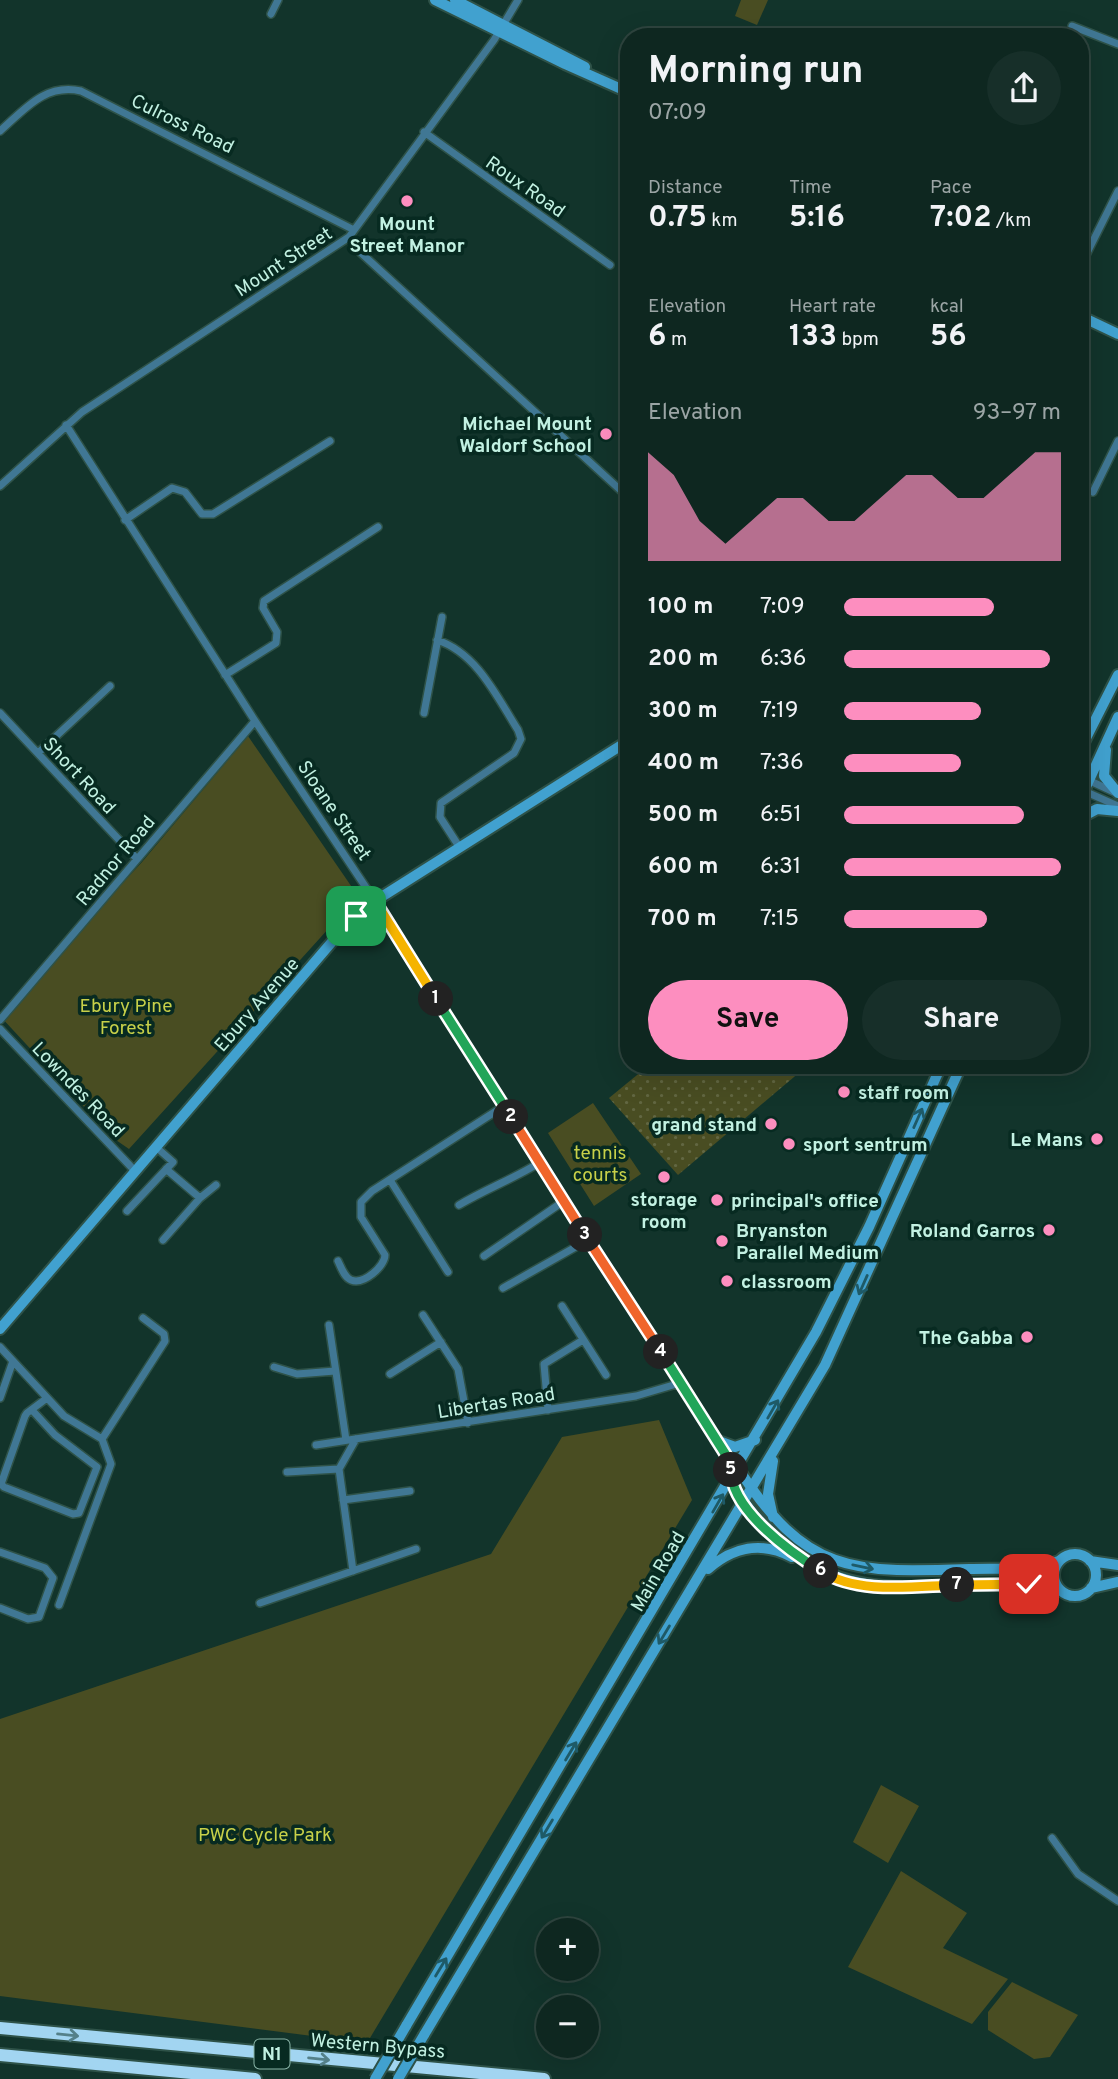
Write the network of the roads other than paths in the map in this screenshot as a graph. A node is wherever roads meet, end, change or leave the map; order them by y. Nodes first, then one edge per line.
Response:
1 (278, 0) edge
2 (435, 0) edge
3 (455, 0) edge
4 (518, 0) edge
5 (271, 14) dead end
6 (1072, 26) dead end
7 (501, 28) junction
8 (1077, 28) edge
9 (1089, 33) edge
10 (1118, 44) edge
11 (620, 88) edge
12 (0, 131) edge
13 (424, 132) junction
14 (1118, 191) edge
15 (354, 230) junction
16 (349, 237) junction
17 (1089, 249) edge
18 (610, 264) dead end
19 (1089, 320) edge
20 (1118, 334) edge
21 (66, 425) junction
22 (330, 441) dead end
23 (1118, 441) edge
24 (0, 486) edge
25 (620, 490) edge
26 (1093, 492) dead end
27 (125, 520) junction
28 (379, 527) dead end
29 (442, 617) dead end
30 (437, 640) junction
31 (225, 675) junction
32 (1118, 675) edge
33 (110, 686) dead end
34 (0, 713) edge
35 (424, 713) dead end
36 (1118, 717) edge
37 (255, 721) junction
38 (1089, 732) edge
39 (1107, 741) junction
40 (620, 750) edge
41 (38, 753) junction
42 (1089, 770) edge
43 (1089, 780) edge
44 (1118, 793) edge
45 (1089, 796) edge
46 (1118, 809) edge
47 (1089, 813) edge
48 (460, 848) junction
49 (137, 859) junction
50 (375, 901) junction
51 (0, 1020) edge
52 (0, 1029) edge
53 (937, 1074) edge
54 (957, 1074) edge
55 (504, 1106) junction
56 (156, 1147) junction
57 (539, 1163) junction
58 (166, 1169) junction
59 (135, 1171) junction
60 (390, 1180) junction
61 (216, 1185) dead end
62 (200, 1198) junction
63 (564, 1201) junction
64 (459, 1205) dead end
65 (127, 1211) dead end
66 (163, 1240) dead end
67 (588, 1240) junction
68 (484, 1256) dead end
69 (338, 1261) dead end
70 (448, 1272) dead end
71 (503, 1288) dead end
72 (562, 1306) dead end
73 (423, 1315) dead end
74 (143, 1318) dead end
75 (329, 1325) dead end
76 (0, 1329) edge
77 (583, 1340) junction
78 (440, 1342) junction
79 (0, 1347) edge
80 (13, 1362) junction
81 (274, 1367) dead end
82 (335, 1371) junction
83 (390, 1374) dead end
84 (606, 1375) dead end
85 (680, 1383) junction
86 (0, 1398) edge
87 (47, 1398) junction
88 (32, 1410) junction
89 (548, 1410) junction
90 (468, 1423) junction
91 (356, 1438) junction
92 (102, 1439) junction
93 (756, 1439) junction
94 (346, 1440) junction
95 (716, 1440) junction
96 (316, 1445) dead end
97 (775, 1451) junction
98 (339, 1469) junction
99 (733, 1469) junction
100 (286, 1472) dead end
101 (751, 1488) junction
102 (410, 1491) dead end
103 (343, 1500) junction
104 (742, 1503) junction
105 (774, 1519) junction
106 (416, 1549) dead end
107 (0, 1552) edge
108 (1090, 1560) junction
109 (1059, 1561) junction
110 (1118, 1565) edge
111 (353, 1571) junction
112 (825, 1575) junction
113 (700, 1576) junction
114 (1118, 1582) edge
115 (1091, 1588) junction
116 (1060, 1590) junction
117 (260, 1603) dead end
118 (59, 1605) dead end
119 (0, 1608) edge
120 (1052, 1838) dead end
121 (1118, 1901) edge
122 (0, 2028) edge
123 (0, 2055) edge
124 (255, 2079) edge
125 (376, 2079) edge
126 (398, 2079) edge
127 (544, 2079) edge

1 - 5 street
2 - 7 main road
3 - 7 main road
4 - 7 street, Mount Street
6 - 8 street
7 - 11 main road
7 - 13 street, Mount Street
9 - 10 street
12 - 15 street, Culross Road
13 - 15 street, Mount Street
13 - 18 street, Roux Road
14 - 17 street
15 - 16 street, Mount Street
16 - 21 street, Mount Street
16 - 25 street
19 - 20 main road
21 - 24 street, Mount Street
21 - 27 street, Sloane Street
22 - 27 street
23 - 26 street
27 - 31 street, Sloane Street
28 - 31 street
29 - 30 street
30 - 35 street
30 - 48 street
31 - 37 street, Sloane Street
32 - 38 main road
33 - 41 street
34 - 41 street, Short Road
36 - 39 main road
37 - 49 street, Radnor Road
37 - 50 street, Sloane Street
39 - 42 main road
39 - 44 main road
40 - 48 main road, Ebury Avenue
41 - 49 street, Short Road
43 - 44 street
45 - 46 street
46 - 47 main road
48 - 50 main road, Ebury Avenue
49 - 51 street, Radnor Road
50 - 55 street, Sloane Street
50 - 56 main road, Ebury Avenue
52 - 59 street, Lowndes Road
93 -> 53 main road, Main Road
54 -> 97 main road, Main Road
55 - 57 street, Sloane Street
55 - 60 street
56 - 58 street
56 - 59 main road, Ebury Avenue
57 - 63 street, Sloane Street
57 - 64 street
58 - 62 street
58 - 65 street
59 - 76 main road, Ebury Avenue
60 - 69 street
60 - 70 street
61 - 62 street
62 - 66 street
63 - 67 street, Sloane Street
63 - 68 street
67 - 71 street
67 - 85 street, Sloane Street
72 - 77 street
73 - 78 street
74 - 92 street
75 - 82 street
77 - 84 street
77 - 89 street
78 - 83 street
78 - 90 street
79 - 80 street
80 - 86 street
80 - 87 street
81 - 82 street
82 - 94 street
85 - 89 street, Libertas Road
85 - 95 street, Sloane Street
87 - 88 street
87 - 92 street
88 - 88 street
89 - 90 street, Libertas Road
90 - 91 street, Libertas Road
91 - 94 street, Libertas Road
91 - 98 street
92 - 118 street
93 - 95 main road
93 - 99 main road, Main Road
94 - 96 street, Libertas Road
95 - 99 street, Sloane Street
97 - 101 main road, Main Road
97 - 105 main road
98 - 100 street
98 - 103 street
99 - 101 main road, Sloane Street
99 - 104 main road, Sloane Street
125 -> 99 main road, Main Road, bridge
101 - 104 main road, Main Road
101 - 105 main road, Sloane Street
102 - 103 street
103 - 111 street
104 - 112 main road, Sloane Street
104 - 113 main road, Main Road
105 -> 109 main road, Sloane Street
106 - 111 street
107 - 119 street
108 - 109 main road
108 - 110 main road
108 - 115 main road
109 - 116 main road
111 - 117 street
112 - 113 main road
112 - 116 main road, Sloane Street
113 -> 126 main road, Main Road, bridge
114 - 115 main road
115 - 116 main road
120 - 121 street
122 -> 127 highway, Western Bypass / N1
123 - 124 highway, N1

